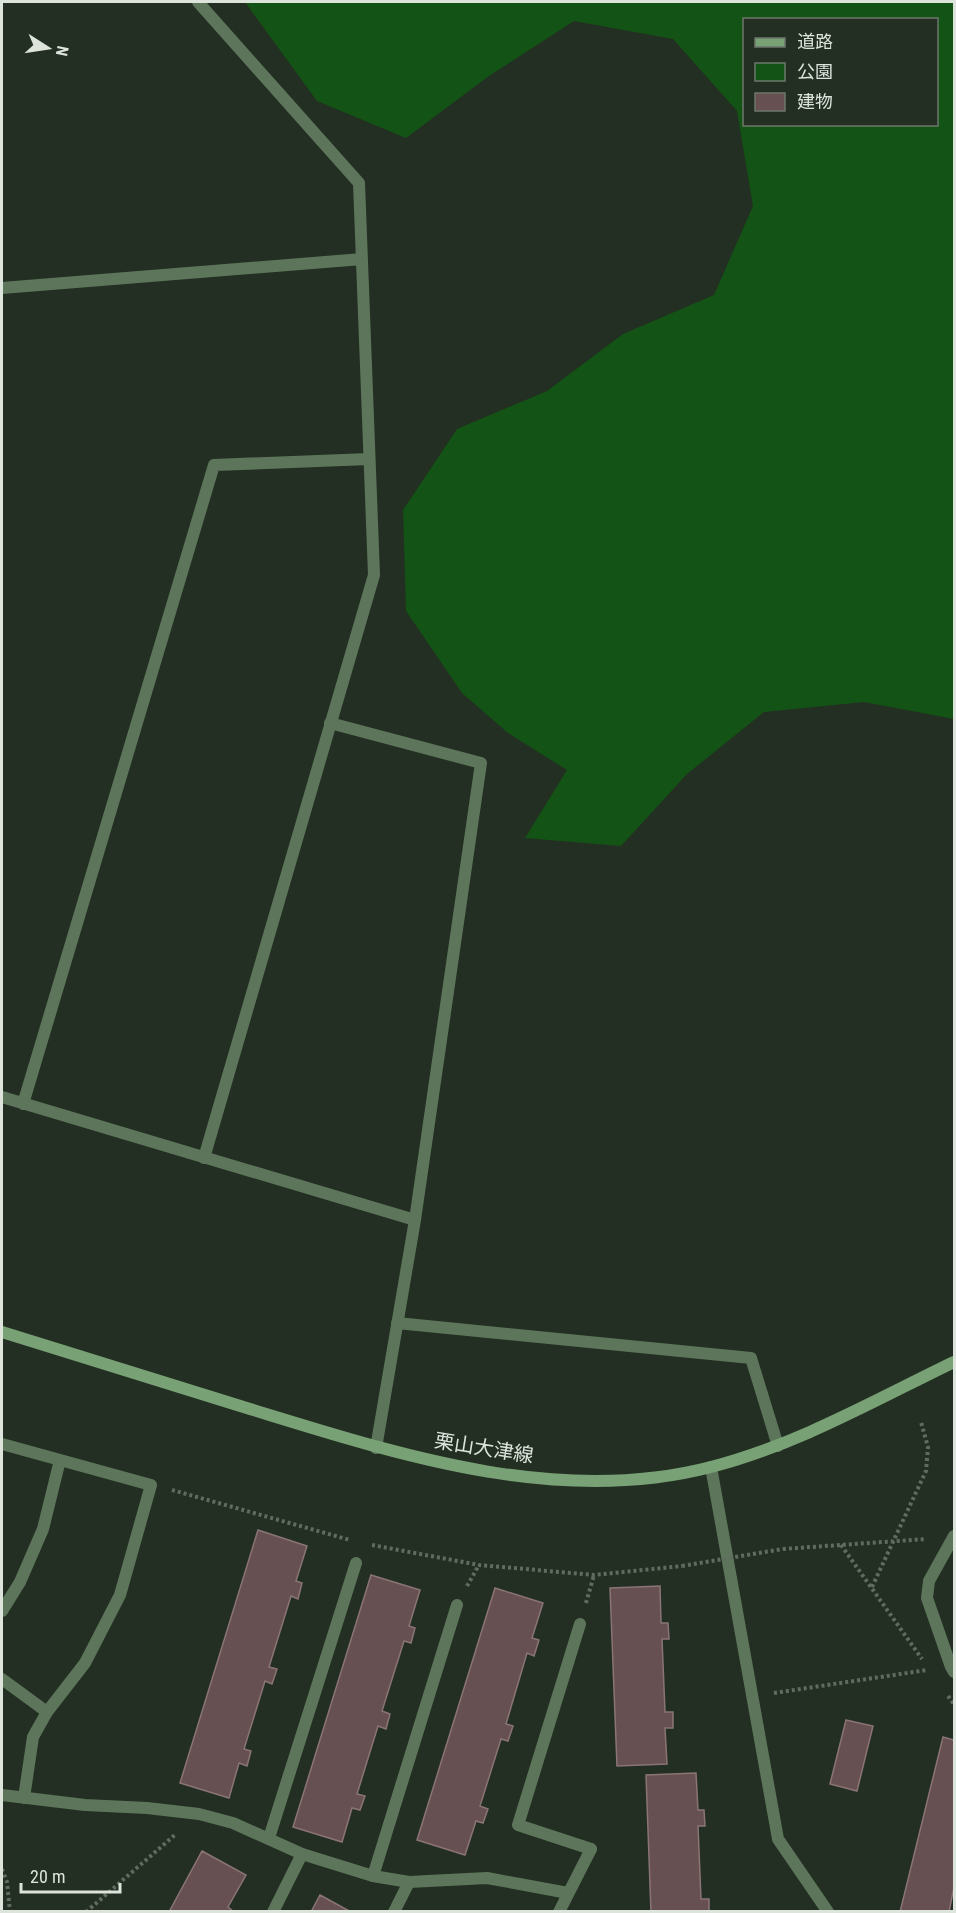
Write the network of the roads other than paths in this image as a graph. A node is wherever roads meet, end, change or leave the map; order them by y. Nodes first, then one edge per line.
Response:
1 (198, 2) edge
2 (362, 259) junction
3 (2, 288) edge
4 (369, 459) junction
5 (330, 723) junction
6 (2, 1097) edge
7 (23, 1104) junction
8 (204, 1158) junction
9 (415, 1220) junction
10 (397, 1323) junction
11 (2, 1332) edge
12 (954, 1362) edge
13 (2, 1444) edge
14 (778, 1446) junction
15 (376, 1448) junction
16 (60, 1460) junction
17 (711, 1467) junction
18 (954, 1536) edge
19 (356, 1563) dead end
20 (457, 1605) dead end
21 (2, 1611) edge
22 (580, 1624) road end
23 (954, 1672) edge
24 (2, 1678) edge
25 (47, 1712) junction
26 (2, 1795) edge
27 (24, 1798) junction
28 (269, 1838) junction
29 (302, 1854) junction
30 (374, 1876) junction
31 (409, 1882) junction
32 (568, 1893) junction
33 (273, 1911) edge
34 (394, 1911) edge
35 (559, 1911) edge
36 (828, 1911) edge

1 - 2 street
2 - 3 street
2 - 4 street
4 - 5 street
4 - 7 street
5 - 8 street
5 - 9 street
6 - 7 street
7 - 8 street
8 - 9 street
9 - 10 street
10 - 14 street
10 - 15 street
11 - 15 main road, 栗山大津線
12 - 14 main road, 栗山大津線
13 - 16 street
14 - 17 main road, 栗山大津線
15 - 17 main road, 栗山大津線
16 - 21 street
16 - 25 street
17 - 36 street
18 - 23 street
19 - 28 street
20 - 30 street
22 - 32 street
24 - 25 street
25 - 27 street
26 - 27 street
27 - 28 street
28 - 29 street
29 - 30 street
29 - 33 street
30 - 31 street
31 - 32 street
31 - 34 street
32 - 35 street

